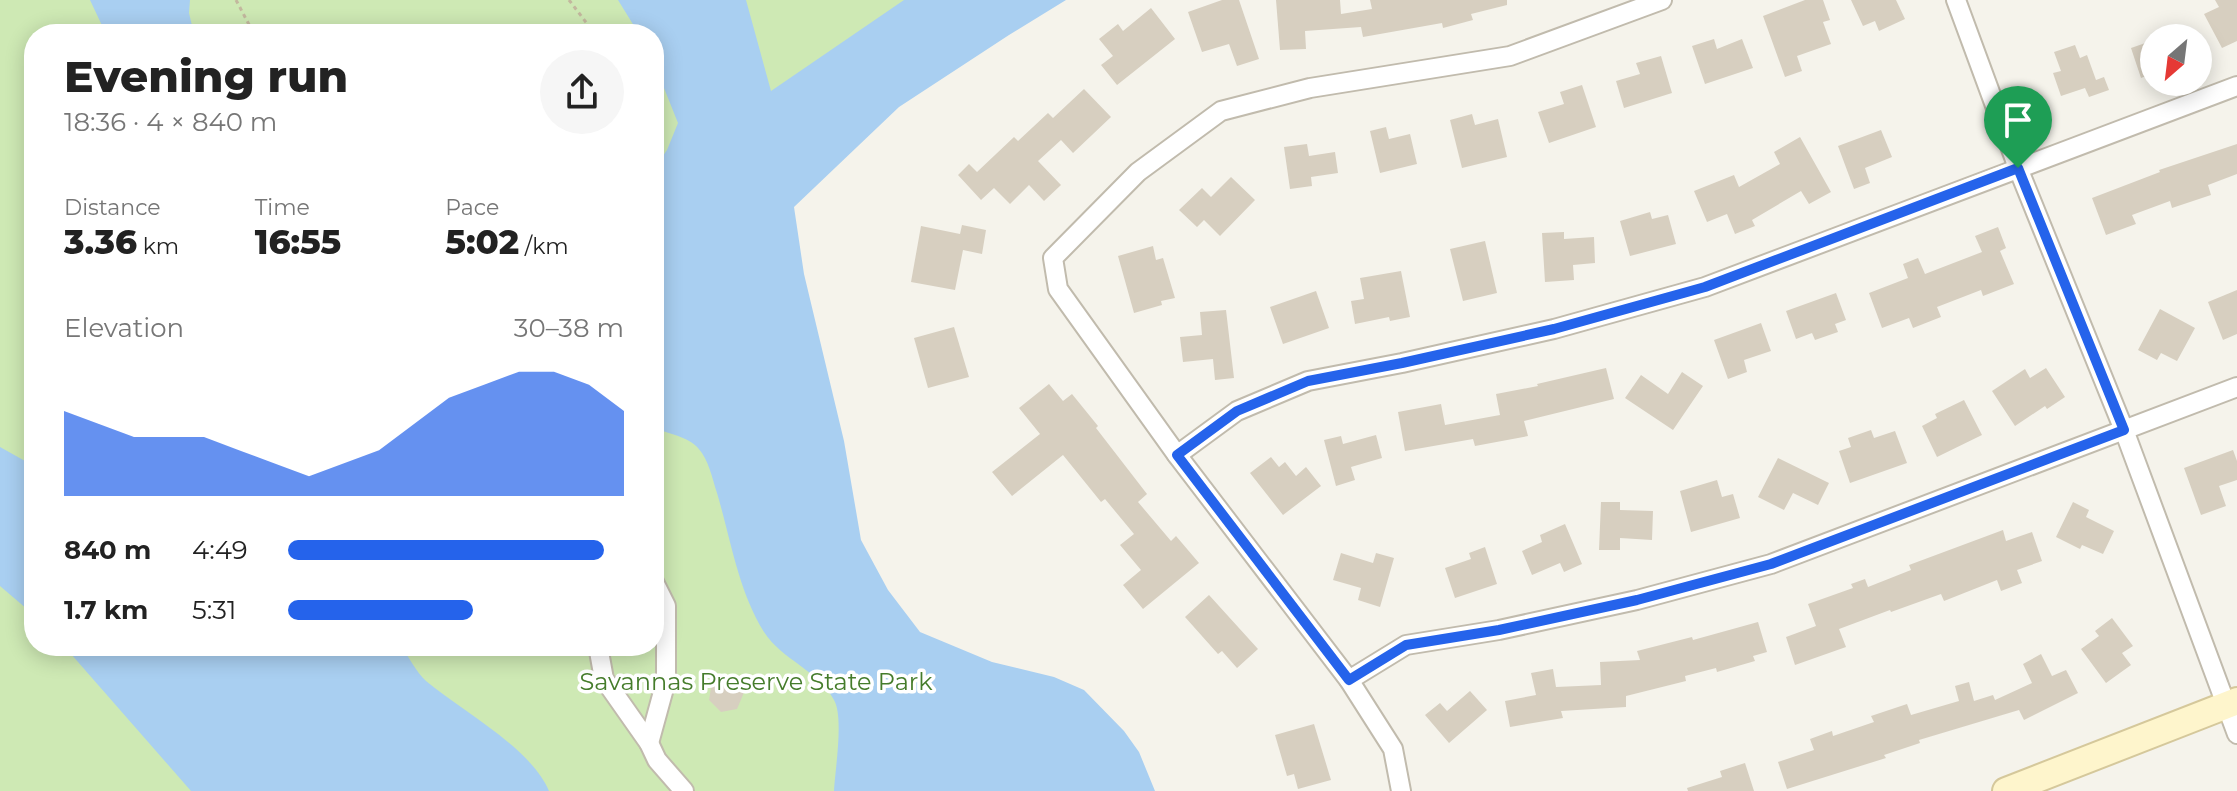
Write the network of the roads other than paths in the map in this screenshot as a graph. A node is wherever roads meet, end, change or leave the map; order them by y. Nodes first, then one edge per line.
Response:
1 (1662, 0) edge
2 (1956, 0) edge
3 (2237, 86) edge
4 (2018, 168) junction
5 (2237, 387) edge
6 (2124, 430) junction
7 (1177, 455) junction
8 (664, 602) edge
9 (600, 656) edge
10 (1349, 680) junction
11 (2232, 703) edge
12 (2237, 734) edge
13 (649, 743) junction
14 (684, 791) edge
15 (1401, 791) edge
16 (2006, 791) edge

1 - 7 street
2 - 4 street
3 - 4 street
4 - 6 street
4 - 7 street
5 - 6 street
6 - 10 street
6 - 11 street
7 - 10 street
8 - 13 street
9 - 13 street
10 - 15 street
11 - 12 street
11 - 16 main road
13 - 14 street

